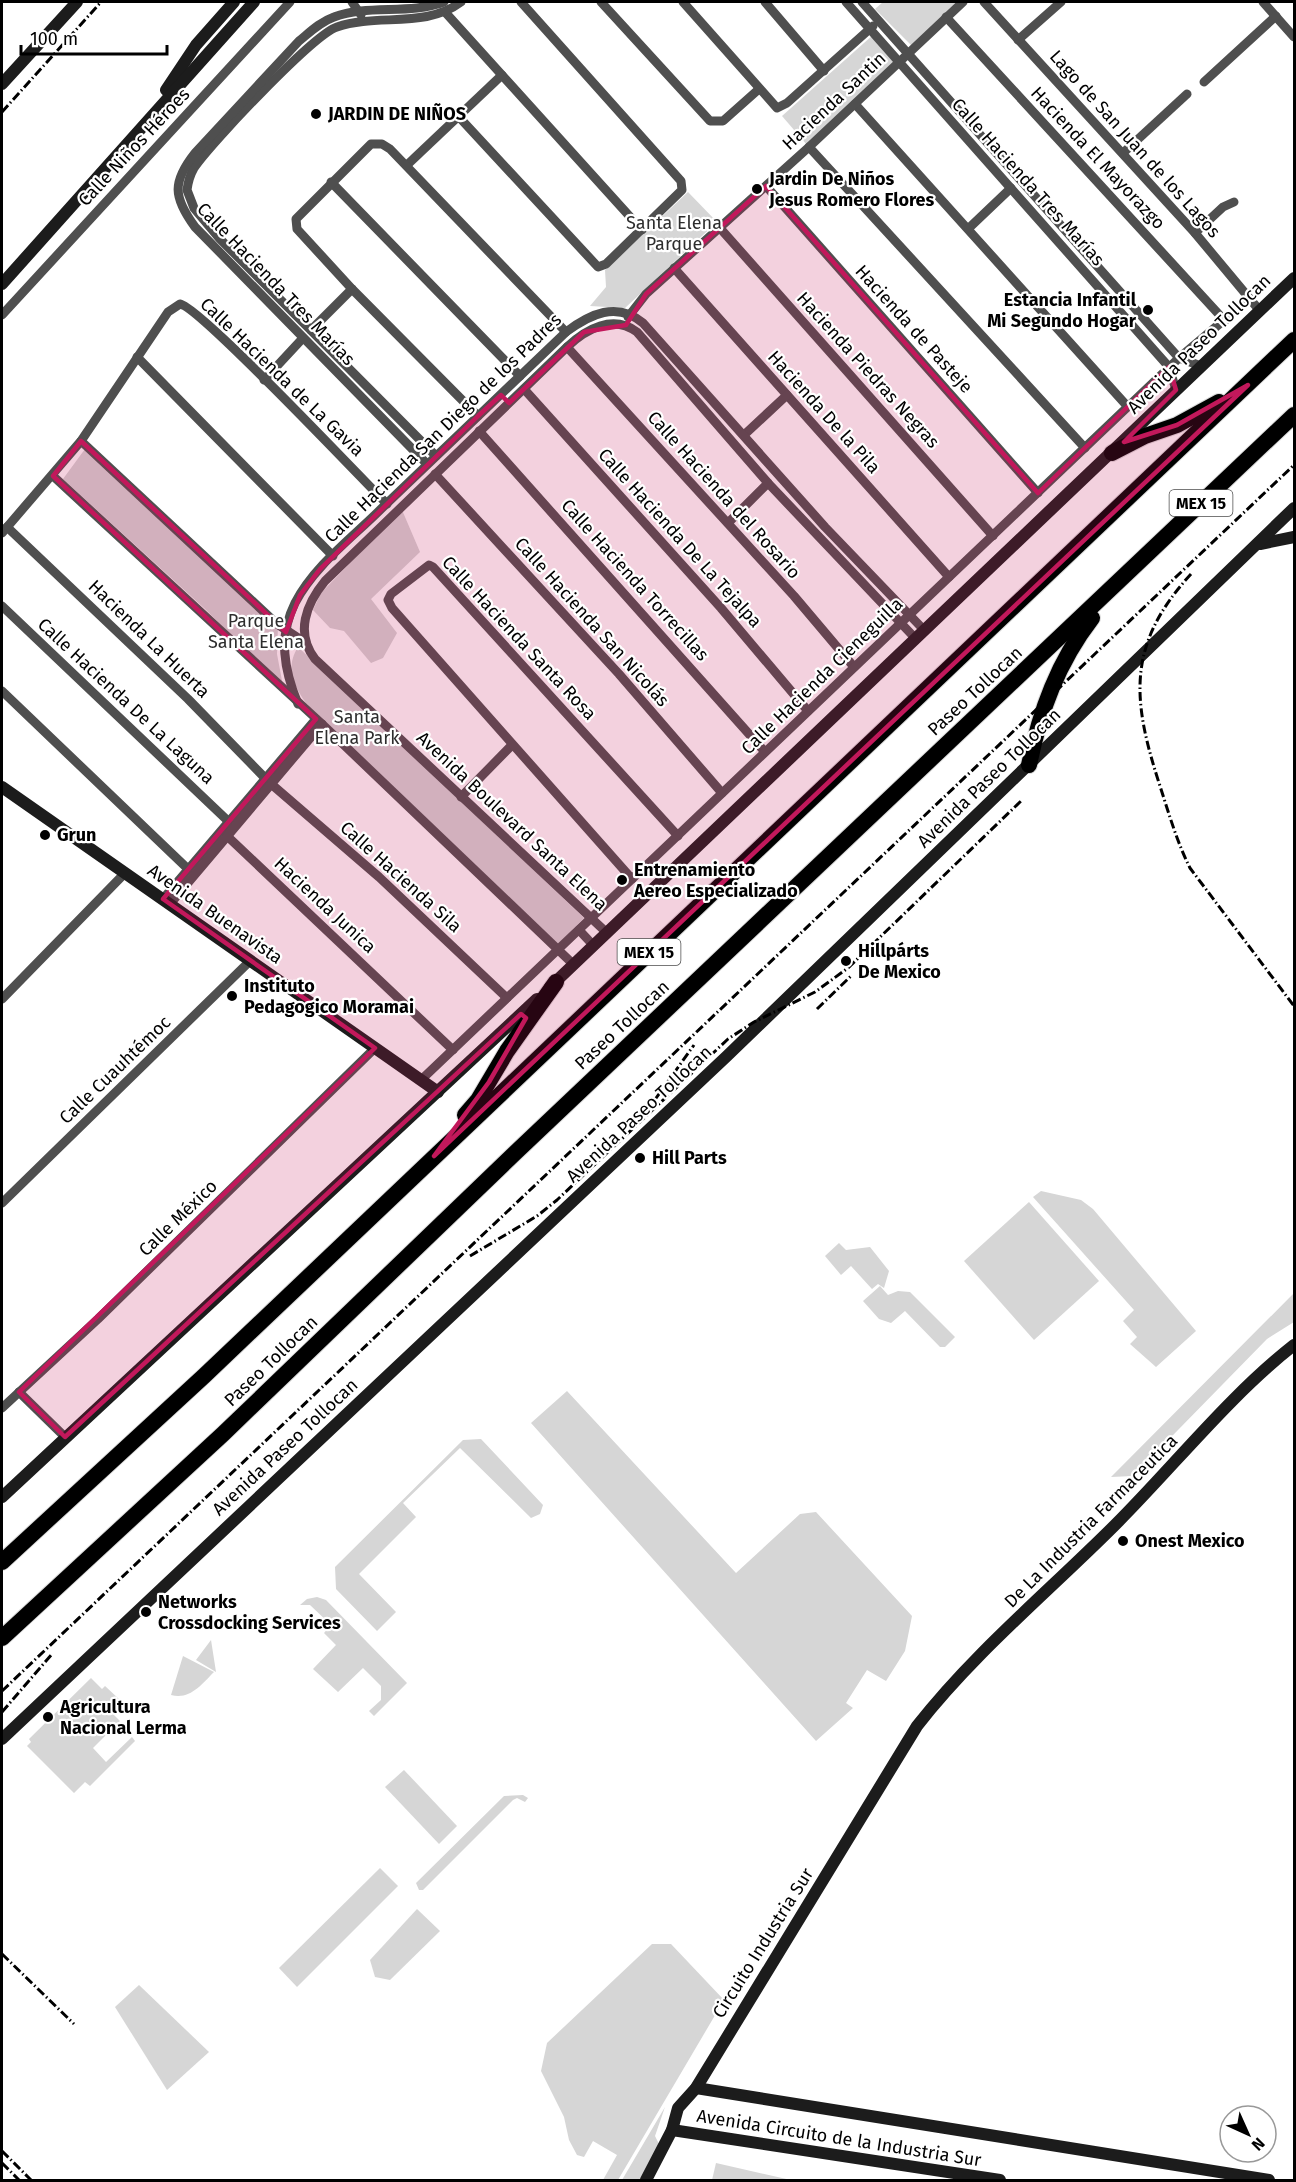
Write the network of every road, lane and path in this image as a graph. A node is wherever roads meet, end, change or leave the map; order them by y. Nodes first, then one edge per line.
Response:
1 (234, 2) edge
2 (254, 2) edge
3 (291, 2) edge
4 (352, 2) edge
5 (444, 2) edge
6 (461, 2) edge
7 (521, 2) edge
8 (601, 2) edge
9 (683, 2) edge
10 (765, 2) edge
11 (846, 2) edge
12 (877, 2) edge
13 (963, 2) edge
14 (984, 2) edge
15 (1061, 2) edge
16 (1263, 2) edge
17 (75, 4) edge
18 (865, 5) edge
19 (360, 12) junction
20 (445, 12) junction
21 (1276, 16) junction
22 (946, 17) junction
23 (879, 20) junction
24 (364, 22) junction
25 (870, 28) junction
26 (1294, 37) edge
27 (1018, 40) junction
28 (909, 54) junction
29 (900, 63) junction
30 (824, 71) junction
31 (502, 75) junction
32 (1204, 82) dead end
33 (2, 84) edge
34 (759, 88) junction
35 (1187, 94) dead end
36 (855, 104) junction
37 (154, 112) junction
38 (459, 117) junction
39 (979, 133) junction
40 (970, 142) junction
41 (809, 147) junction
42 (1123, 153) junction
43 (407, 165) junction
44 (331, 182) junction
45 (766, 186) junction
46 (1011, 188) junction
47 (182, 190) junction
48 (1234, 202) dead end
49 (719, 227) junction
50 (969, 228) junction
51 (642, 230) junction
52 (1195, 233) junction
53 (1080, 247) junction
54 (1070, 255) junction
55 (675, 268) junction
56 (1294, 278) edge
57 (2, 284) edge
58 (352, 289) junction
59 (1249, 299) junction
60 (277, 303) junction
61 (1260, 311) junction
62 (630, 313) junction
63 (2, 315) edge
64 (1225, 321) junction
65 (626, 325) junction
66 (310, 330) junction
67 (566, 332) junction
68 (303, 338) junction
69 (1294, 340) edge
70 (567, 347) junction
71 (137, 357) junction
72 (1179, 358) junction
73 (1201, 366) junction
74 (1170, 368) junction
75 (351, 370) junction
76 (520, 376) junction
77 (344, 379) junction
78 (264, 380) junction
79 (1248, 385) junction
80 (524, 389) junction
81 (1176, 390) junction
82 (501, 395) junction
83 (787, 395) junction
84 (711, 398) junction
85 (509, 403) junction
86 (703, 407) junction
87 (1128, 407) junction
88 (1294, 415) edge
89 (478, 416) junction
90 (479, 431) junction
91 (744, 435) junction
92 (81, 441) junction
93 (1085, 448) junction
94 (1112, 453) junction
95 (436, 456) junction
96 (427, 464) junction
97 (435, 474) junction
98 (53, 476) junction
99 (768, 483) junction
100 (1038, 493) junction
101 (387, 504) junction
102 (1294, 508) edge
103 (728, 523) junction
104 (365, 525) junction
105 (825, 527) junction
106 (4, 530) edge
107 (374, 534) junction
108 (817, 535) junction
109 (993, 536) junction
110 (1294, 537) edge
111 (1256, 546) junction
112 (333, 556) junction
113 (949, 577) junction
114 (1107, 592) junction
115 (2, 606) edge
116 (909, 616) junction
117 (901, 623) junction
118 (287, 631) junction
119 (919, 634) junction
120 (306, 643) junction
121 (854, 668) junction
122 (2, 691) edge
123 (298, 704) junction
124 (808, 711) junction
125 (319, 721) junction
126 (512, 745) junction
127 (765, 752) junction
128 (1029, 765) junction
129 (268, 780) junction
130 (2, 788) edge
131 (722, 793) junction
132 (461, 797) junction
133 (249, 802) junction
134 (228, 821) junction
135 (226, 835) junction
136 (678, 836) junction
137 (188, 869) junction
138 (125, 873) junction
139 (632, 879) junction
140 (166, 902) junction
141 (592, 918) junction
142 (579, 930) junction
143 (606, 932) junction
144 (593, 945) junction
145 (559, 949) junction
146 (250, 961) junction
147 (573, 964) junction
148 (556, 982) junction
149 (507, 998) junction
150 (2, 999) edge
151 (375, 1048) junction
152 (453, 1050) junction
153 (421, 1080) junction
154 (438, 1092) junction
155 (434, 1156) junction
156 (2, 1203) edge
157 (1294, 1345) edge
158 (19, 1392) junction
159 (2, 1408) edge
160 (65, 1437) junction
161 (2, 1497) edge
162 (2, 1562) edge
163 (2, 1638) edge
164 (917, 1726) joint
165 (2, 1739) edge
166 (696, 2088) junction
167 (672, 2130) junction
168 (646, 2181) edge
169 (1000, 2181) edge
170 (1269, 2181) edge

1 - 37 main road
2 - 37 main road
3 - 63 street, Calle Niños Héroes
4 - 19 street
5 - 19 street
6 - 20 street, Calle Hacienda Tres Marías
7 - 51 street
8 - 34 street
9 - 34 street
10 - 30 street
11 - 25 street, Calle Hacienda Tres Marías
12 - 18 street
13 - 22 street, Hacienda Santin
14 - 27 street, Lago de San Juan de los Lagos
15 - 27 street
16 - 21 street
17 - 33 main road
18 - 23 street, Calle Hacienda Tres Marías
19 - 24 street
19 - 47 street
20 - 24 street, Calle Hacienda Tres Marías
20 - 31 street
21 - 26 street
21 - 32 street
22 - 28 street, Hacienda Santin
22 - 64 street, Hacienda El Mayorazgo
23 - 25 street
23 - 28 street, Calle Hacienda Tres Marías
24 - 47 street, Calle Hacienda Tres Marías
25 - 29 street, Calle Hacienda Tres Marías
25 - 30 street
27 - 42 street, Lago de San Juan de los Lagos
28 - 29 street, Hacienda Santin
28 - 39 street, Calle Hacienda Tres Marías
29 - 36 street, Hacienda Santin
29 - 40 street, Calle Hacienda Tres Marías
30 - 34 street
31 - 38 street
31 - 51 street
35 - 42 street
36 - 41 street, Hacienda Santin
36 - 50 street
37 - 57 main road
38 - 43 street
38 - 51 street
39 - 40 street
39 - 53 street, Calle Hacienda Tres Marías
40 - 46 street, Calle Hacienda Tres Marías
41 - 45 street, Hacienda Santin
41 - 93 street
42 - 52 street, Lago de San Juan de los Lagos
43 - 44 street
43 - 67 street
44 - 58 street
44 - 76 street
45 - 49 street, Hacienda Santin
45 - 100 street, Hacienda de Pasteje
46 - 50 street
46 - 54 street, Calle Hacienda Tres Marías
47 - 60 street, Calle Hacienda Tres Marías
48 - 52 street
49 - 55 street, Hacienda Santin
49 - 109 street, Hacienda Piedras Negras
50 - 87 street
52 - 59 street, Lago de San Juan de los Lagos
53 - 54 street
53 - 72 street, Calle Hacienda Tres Marías
54 - 74 street, Calle Hacienda Tres Marías
55 - 62 street, Hacienda Santin
55 - 83 street, Hacienda De la Pila
56 - 61 main road, Avenida Paseo Tollocan
58 - 66 street
58 - 89 street
59 - 61 street, Lago de San Juan de los Lagos
59 - 64 street, Calle Hacienda Cieneguilla
60 - 66 street, Calle Hacienda Tres Marías
60 - 68 street, Calle Hacienda Tres Marías
61 - 73 main road, Avenida Paseo Tollocan
62 - 65 street, Hacienda Santin
62 - 67 street, Calle Hacienda San Diego de los Padres
62 - 84 street
64 - 72 street, Calle Hacienda Cieneguilla
65 - 70 street, Calle Hacienda San Diego de los Padres
65 - 86 street
66 - 75 street, Calle Hacienda Tres Marías
67 - 76 street, Calle Hacienda San Diego de los Padres
68 - 77 street, Calle Hacienda Tres Marías
68 - 78 street
69 - 79 highway, Paseo Tollocan / MEX 15
70 - 80 street, Calle Hacienda San Diego de los Padres
70 - 103 street, Calle Hacienda del Rosario
71 - 78 street, Calle Hacienda de La Gavia
71 - 92 street, Calle Hacienda de La Gavia
71 - 112 street
72 - 73 street, Calle Hacienda Tres Marías
72 - 74 street, Calle Hacienda Cieneguilla
73 - 81 main road, Avenida Paseo Tollocan
74 - 81 street, Calle Hacienda Tres Marías
74 - 87 street, Calle Hacienda Cieneguilla
75 - 77 street
75 - 95 street, Calle Hacienda Tres Marías
76 - 82 street, Calle Hacienda San Diego de los Padres
77 - 96 street, Calle Hacienda Tres Marías
78 - 101 street, Calle Hacienda de La Gavia
79 - 94 highway
79 - 155 highway, Paseo Tollocan / MEX 15
80 - 85 street, Calle Hacienda San Diego de los Padres
80 - 124 street, Calle Hacienda De La Tejalpa
81 - 94 main road, Avenida Paseo Tollocan
82 - 85 street
82 - 89 street, Calle Hacienda San Diego de los Padres
83 - 91 street
83 - 113 street, Hacienda De la Pila
84 - 86 street
84 - 91 street
85 - 90 street, Calle Hacienda San Diego de los Padres
86 - 99 street
87 - 93 street, Calle Hacienda Cieneguilla
88 - 114 highway, Paseo Tollocan / MEX 15
89 - 95 street, Calle Hacienda San Diego de los Padres
90 - 97 street, Calle Hacienda San Diego de los Padres
90 - 127 street, Calle Hacienda Torrecillas
91 - 105 street
92 - 98 street, Calle Hacienda de La Gavia
92 - 118 street, Avenida Boulevard Santa Elena
93 - 100 street, Calle Hacienda Cieneguilla
94 - 119 main road, Avenida Paseo Tollocan
95 - 96 street, Calle Hacienda San Diego de los Padres
96 - 101 street, Calle Hacienda San Diego de los Padres
97 - 107 street, Calle Hacienda San Diego de los Padres
97 - 131 street, Calle Hacienda San Nicolás
98 - 106 street, Calle Hacienda de La Gavia
98 - 123 street
99 - 103 street
99 - 108 street
100 - 109 street, Calle Hacienda Cieneguilla
101 - 104 street, Calle Hacienda San Diego de los Padres
102 - 111 main road, Avenida Paseo Tollocan
103 - 121 street, Calle Hacienda del Rosario
104 - 107 street
104 - 112 street, Calle Hacienda San Diego de los Padres
105 - 108 street
105 - 116 street
106 - 129 street, Hacienda La Huerta
107 - 120 street, Calle Hacienda San Diego de los Padres
108 - 117 street
109 - 113 street, Calle Hacienda Cieneguilla
110 - 111 main road
111 - 128 main road, Avenida Paseo Tollocan
112 - 118 street, Calle Hacienda San Diego de los Padres
113 - 116 street, Calle Hacienda Cieneguilla
114 - 128 highway
114 - 163 highway, Paseo Tollocan / MEX 15
115 - 134 street, Calle Hacienda De La Laguna
116 - 117 street, Calle Hacienda Cieneguilla
116 - 119 street
117 - 119 street
117 - 121 street, Calle Hacienda Cieneguilla
118 - 120 street, Avenida Boulevard Santa Elena
118 - 123 street, Calle Hacienda San Diego de los Padres
119 - 143 main road, Avenida Paseo Tollocan
120 - 132 street, Avenida Boulevard Santa Elena
121 - 124 street, Calle Hacienda Cieneguilla
122 - 137 street
123 - 125 street
124 - 127 street, Calle Hacienda Cieneguilla
125 - 129 street
125 - 145 street
126 - 132 street
126 - 136 street, Calle Hacienda Santa Rosa
126 - 139 street, Calle Hacienda Santa Rosa
127 - 131 street, Calle Hacienda Cieneguilla
128 - 165 main road, Avenida Paseo Tollocan
129 - 133 street
129 - 149 street, Calle Hacienda Sila
130 - 138 main road, Avenida Buenavista
131 - 136 street, Calle Hacienda Cieneguilla
132 - 141 street, Avenida Boulevard Santa Elena
133 - 134 street
133 - 135 street
134 - 137 street
135 - 140 street
135 - 152 street, Hacienda Junica
136 - 139 street, Calle Hacienda Cieneguilla
137 - 140 street
138 - 140 main road, Avenida Buenavista
138 - 150 street
139 - 141 street, Calle Hacienda Cieneguilla
140 - 146 main road, Avenida Buenavista
141 - 142 street, Calle Hacienda Cieneguilla
141 - 143 street, Avenida Boulevard Santa Elena
142 - 144 street
142 - 145 street, Calle Hacienda Cieneguilla
143 - 144 main road, Avenida Paseo Tollocan
144 - 147 main road, Avenida Paseo Tollocan
145 - 147 street
145 - 149 street, Calle Hacienda Cieneguilla
146 - 151 main road, Avenida Buenavista
146 - 156 street, Calle Cuauhtémoc
147 - 148 main road, Avenida Paseo Tollocan
148 - 154 main road, Avenida Paseo Tollocan
148 - 155 highway
149 - 152 street, Calle Hacienda Cieneguilla
151 - 153 main road, Avenida Buenavista
151 - 158 street, Calle México
152 - 153 street, Calle Hacienda Cieneguilla
153 - 154 main road, Avenida Buenavista
154 - 160 main road, Avenida Paseo Tollocan
155 - 162 highway, Paseo Tollocan / MEX 15
157 - 164 main road, De La Industria Farmaceutica
158 - 159 street, Calle México
158 - 160 street
160 - 161 main road, Avenida Paseo Tollocan
164 - 166 main road, Circuito Industria Sur
166 - 167 main road, Circuito Industria Sur
166 - 170 main road
167 - 168 main road, Circuito Industria Sur
167 - 169 main road, Avenida Circuito de la Industria Sur

